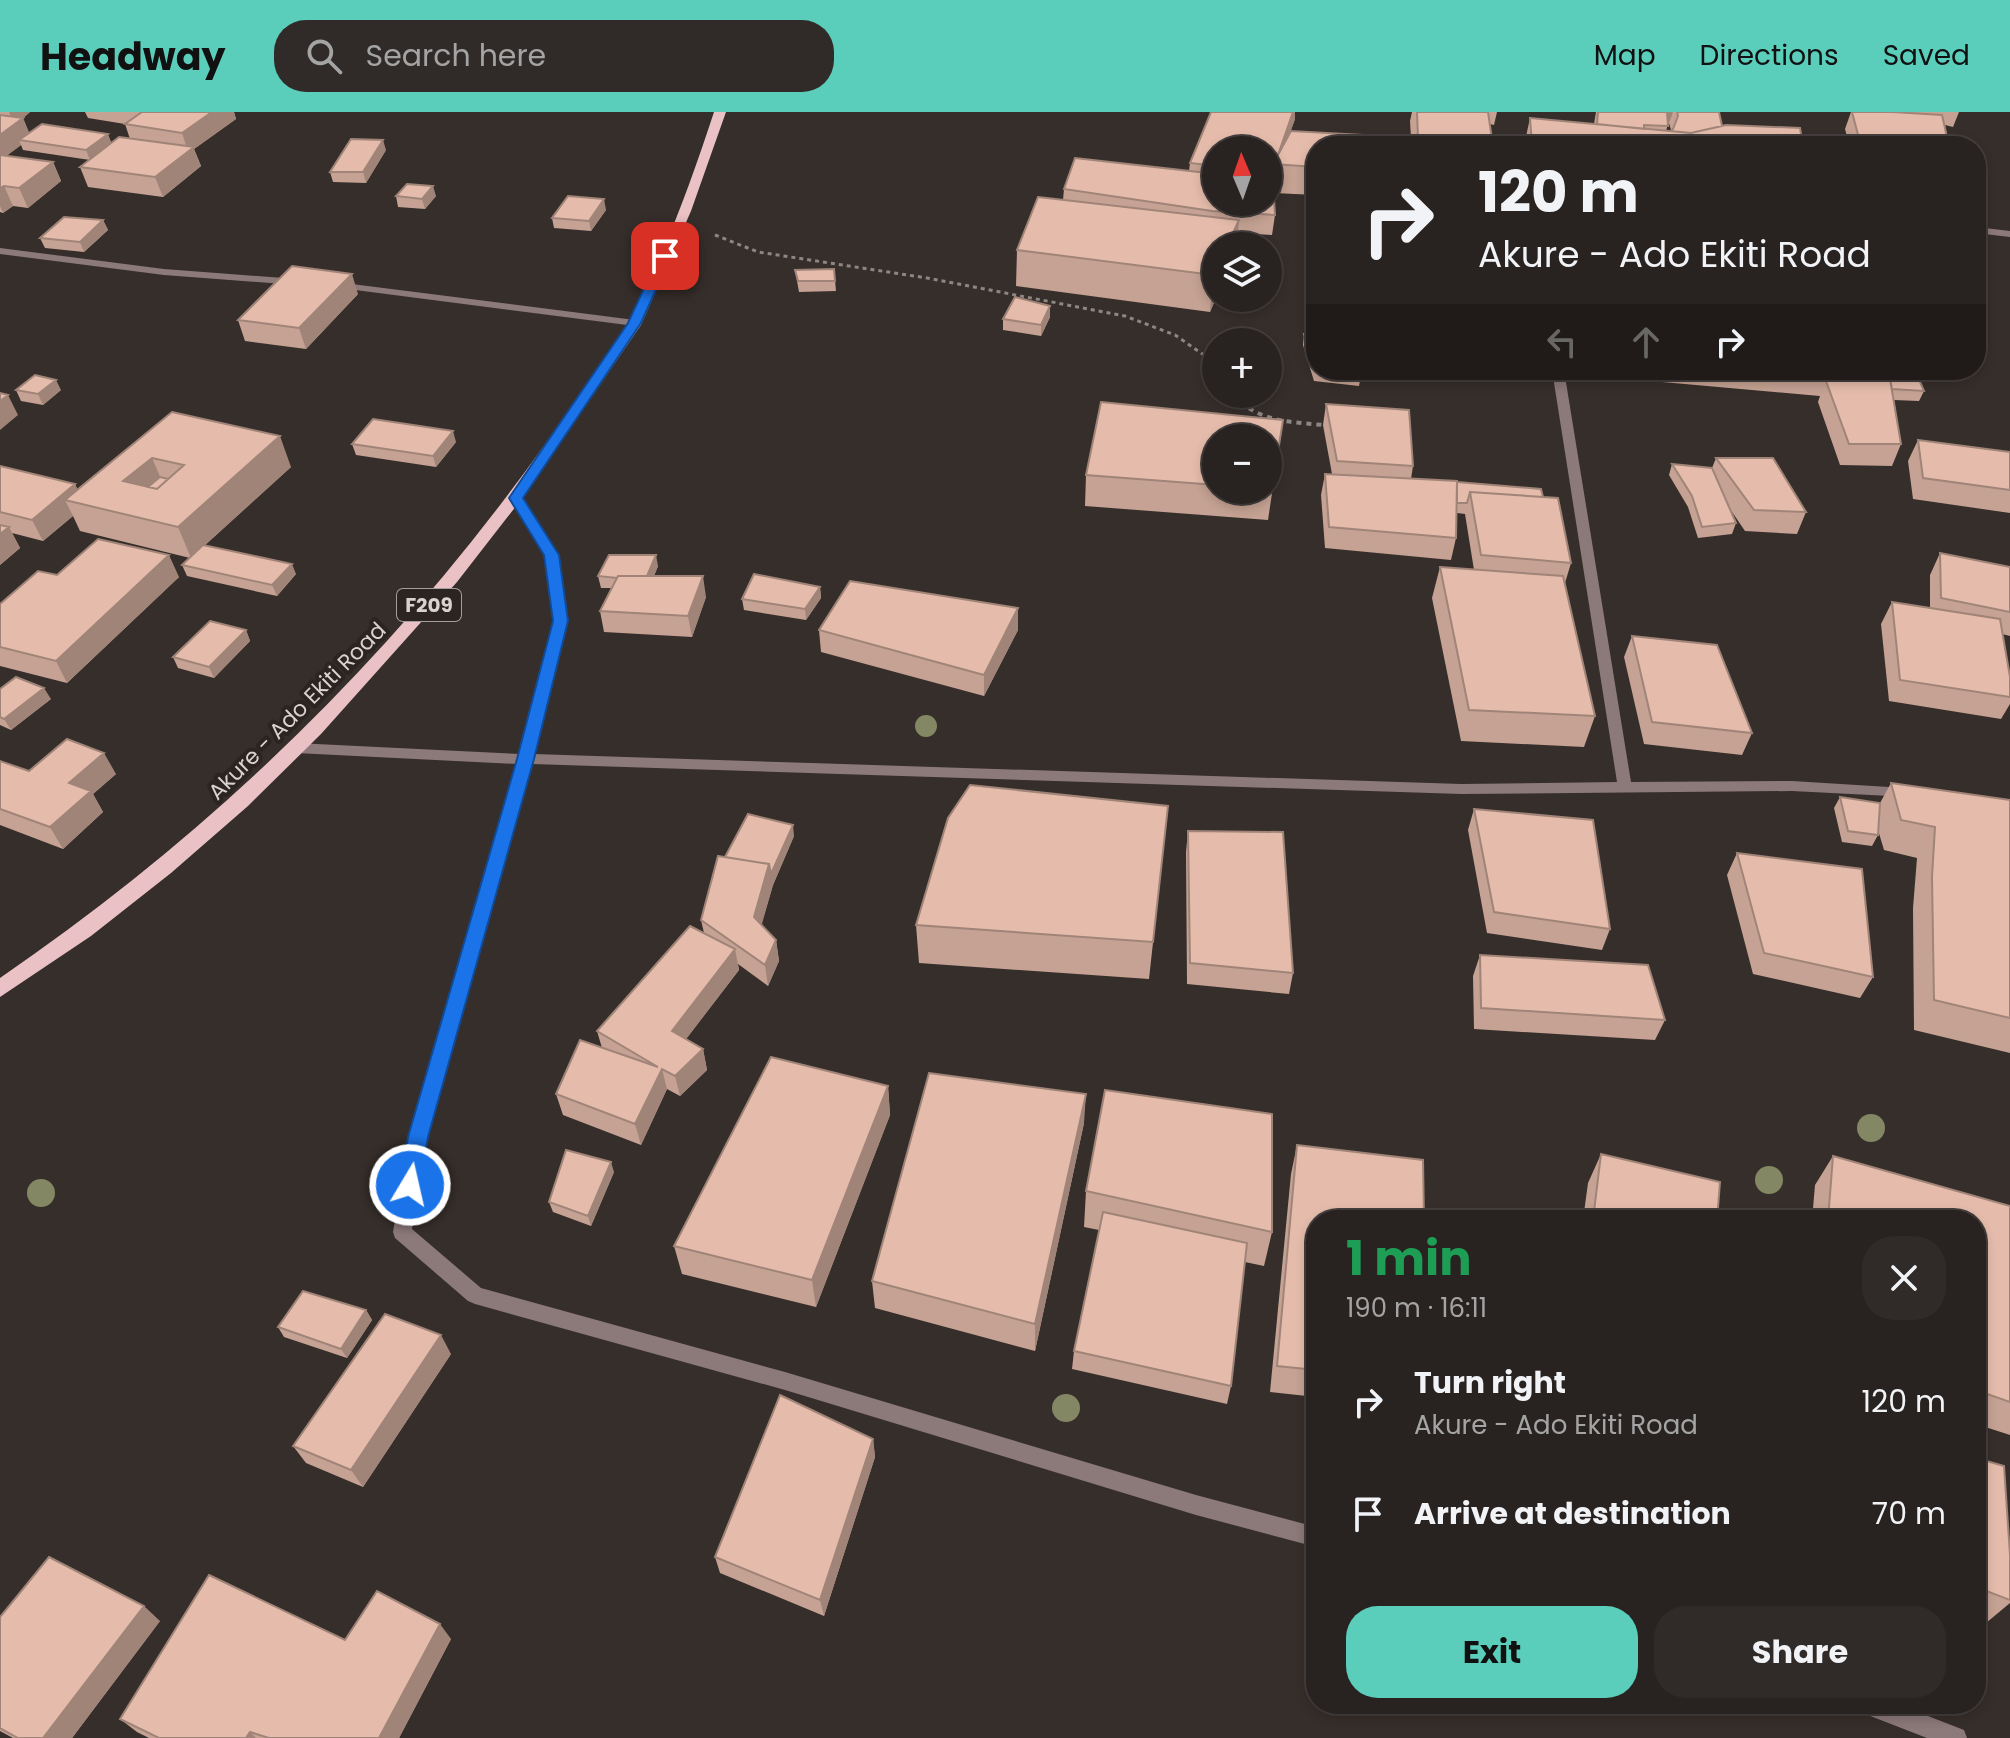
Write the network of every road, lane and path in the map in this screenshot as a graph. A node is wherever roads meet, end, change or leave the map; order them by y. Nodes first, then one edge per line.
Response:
1 (720, 112) edge
2 (680, 222) junction
3 (1986, 231) edge
4 (2010, 234) edge
5 (0, 251) edge
6 (305, 282) edge
7 (321, 284) edge
8 (635, 323) junction
9 (1202, 354) edge
10 (1560, 380) edge
11 (1247, 408) edge
12 (1323, 425) dead end
13 (516, 498) junction
14 (296, 748) junction
15 (526, 759) junction
16 (1625, 789) junction
17 (1917, 794) edge
18 (0, 989) edge
19 (1306, 1534) edge
20 (1894, 1714) edge
21 (1956, 1738) edge

1 - 2 main road, Akure - Ado Ekiti Road / F209
2 - 8 main road, Akure - Ado Ekiti Road / F209
2 - 9 path
3 - 4 street
5 - 6 street
7 - 8 street
8 - 13 main road, Akure - Ado Ekiti Road / F209
10 - 16 street
11 - 12 path
13 - 14 main road, Akure - Ado Ekiti Road / F209
13 - 15 street
14 - 15 street
14 - 18 main road, Akure - Ado Ekiti Road / F209
15 - 16 street
15 - 19 street
16 - 17 street
20 - 21 street

